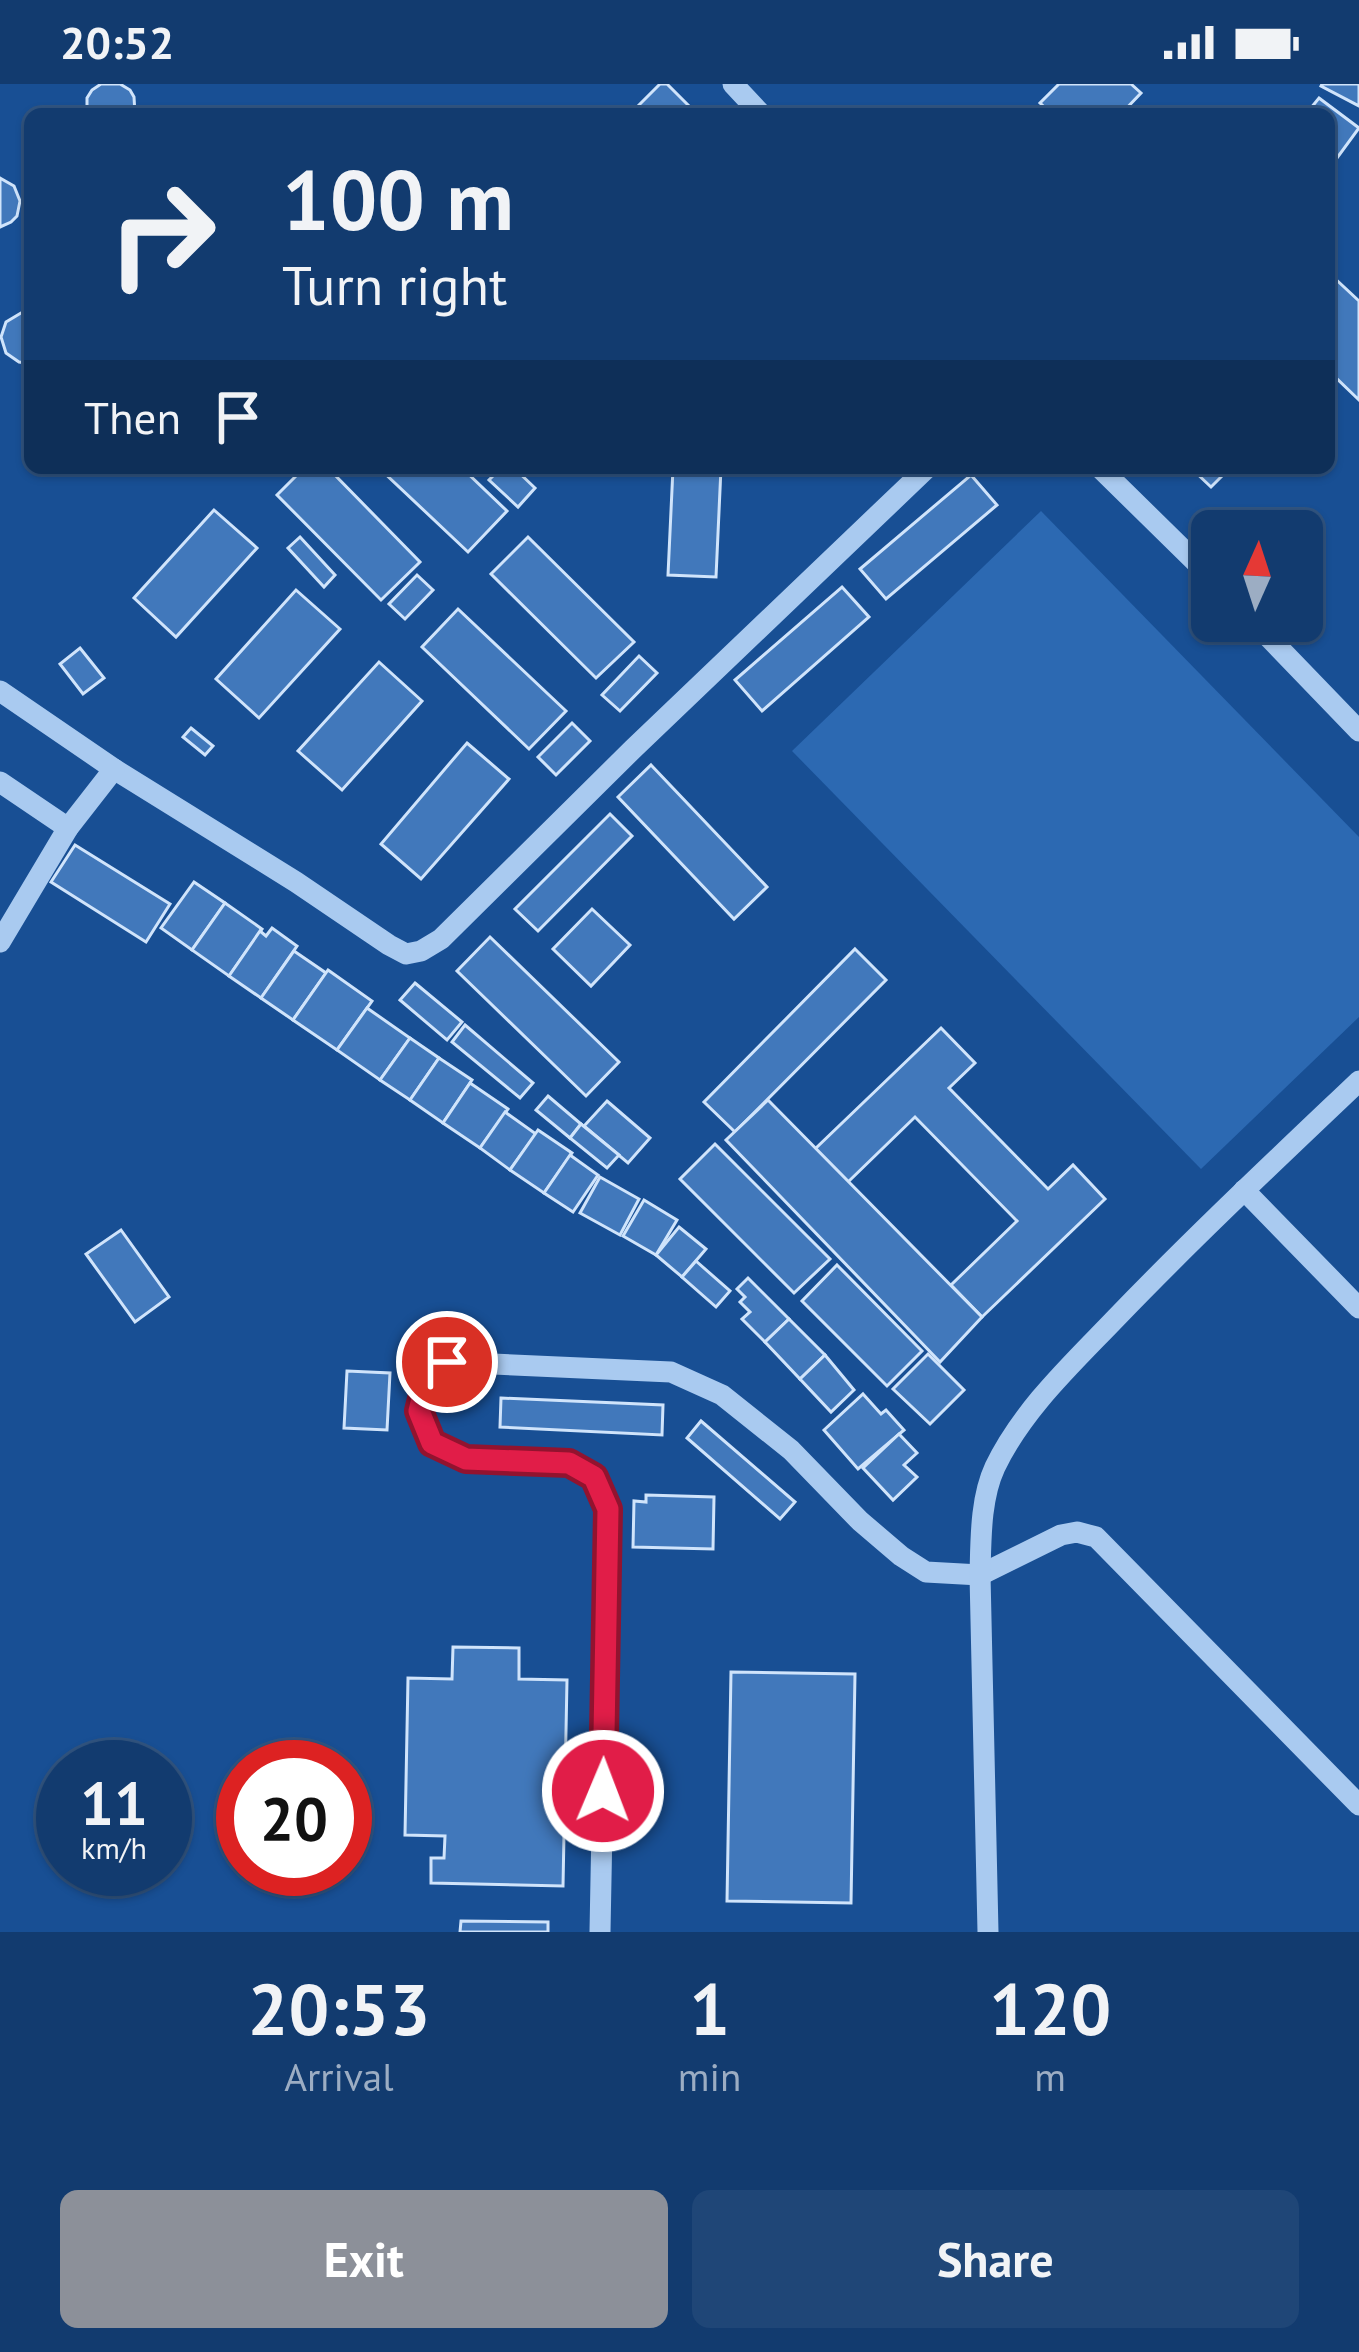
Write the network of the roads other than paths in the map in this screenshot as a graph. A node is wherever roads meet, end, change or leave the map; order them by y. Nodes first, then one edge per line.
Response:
1 (733, 84) edge
2 (755, 108) edge
3 (921, 474) edge
4 (1106, 474) edge
5 (1191, 557) edge
6 (1273, 642) edge
7 (0, 691) edge
8 (1359, 731) edge
9 (114, 769) junction
10 (0, 782) edge
11 (68, 828) junction
12 (0, 942) edge
13 (1359, 1081) edge
14 (1244, 1190) junction
15 (1359, 1308) edge
16 (980, 1575) junction
17 (1359, 1805) edge
18 (600, 1932) edge
19 (988, 1932) edge

1 - 2 street
3 - 9 street
4 - 5 street
6 - 8 street
7 - 9 street
9 - 11 street
10 - 11 street
11 - 12 street
13 - 14 street
14 - 15 street
14 - 16 street
16 - 17 street
16 - 18 street
16 - 19 street

